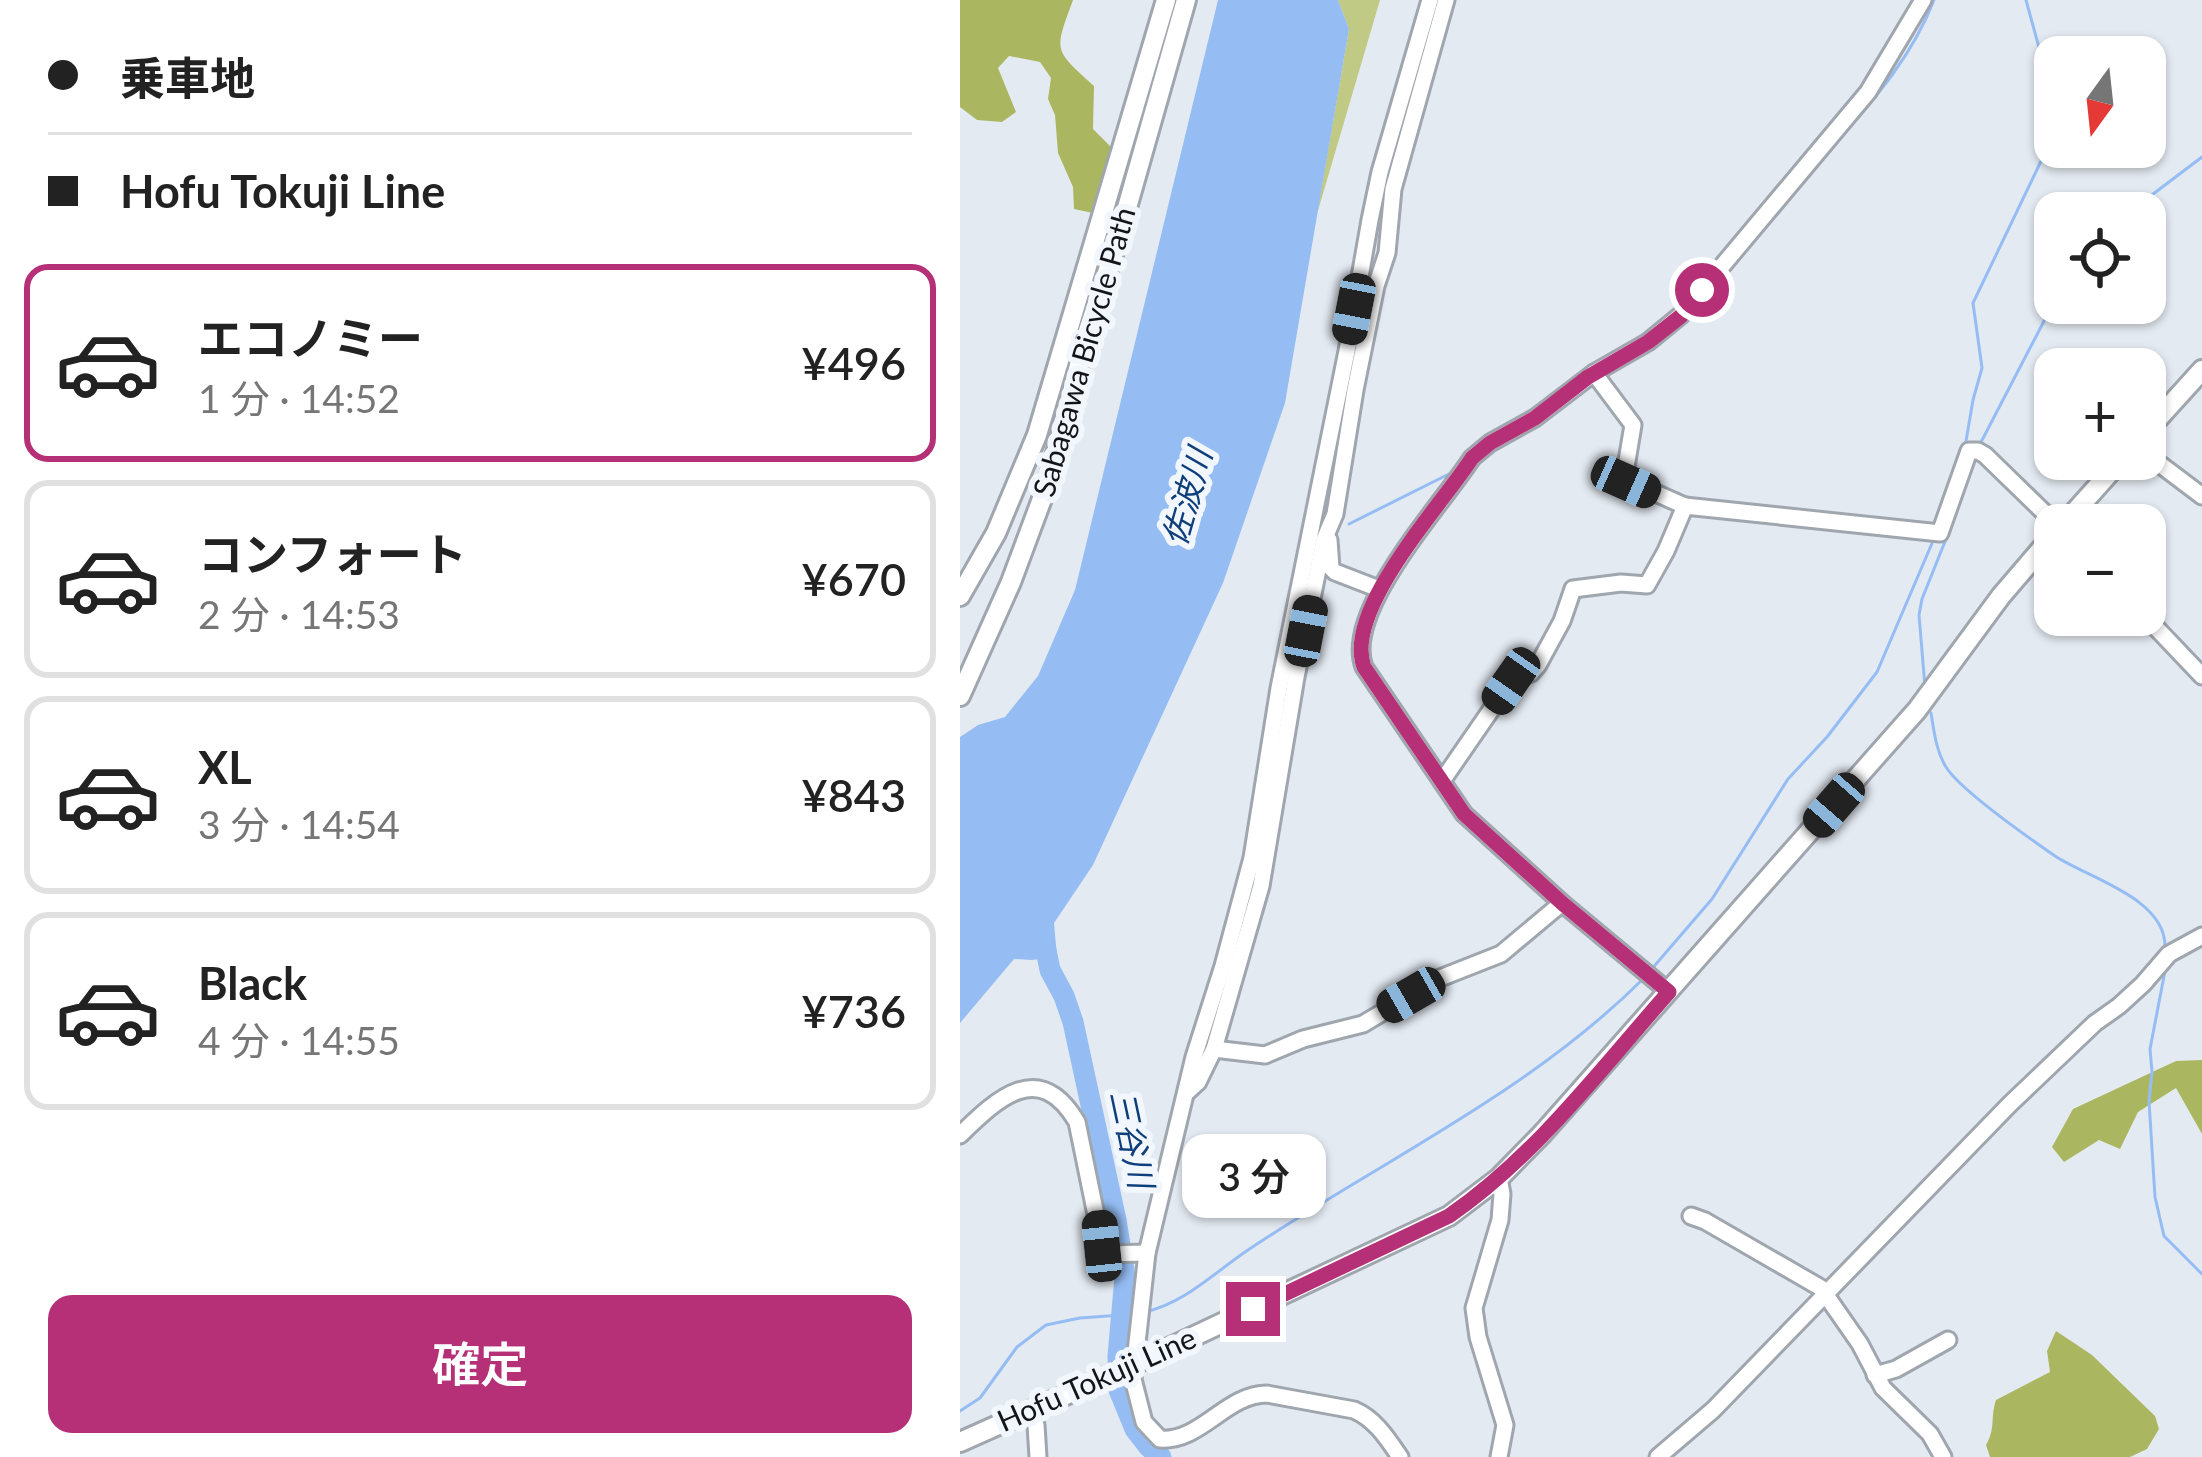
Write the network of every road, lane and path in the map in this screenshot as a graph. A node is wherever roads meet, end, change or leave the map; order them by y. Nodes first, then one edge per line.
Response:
1 (1166, 0) edge
2 (1186, 0) edge
3 (1430, 0) edge
4 (1446, 0) edge
5 (1923, 0) edge
6 (1389, 219) junction
7 (1098, 230) junction
8 (1119, 236) junction
9 (1362, 267) junction
10 (2202, 370) edge
11 (1597, 377) junction
12 (2166, 410) edge
13 (1324, 466) junction
14 (2166, 469) edge
15 (2103, 480) edge
16 (2202, 496) edge
17 (2034, 504) edge
18 (2080, 504) edge
19 (1685, 506) junction
20 (1329, 531) junction
21 (2034, 557) edge
22 (1379, 590) junction
23 (960, 596) edge
24 (2164, 636) edge
25 (2202, 676) edge
26 (960, 695) edge
27 (1442, 781) junction
28 (1562, 903) junction
29 (2202, 936) edge
30 (1669, 992) junction
31 (1214, 1049) junction
32 (1184, 1094) junction
33 (960, 1136) edge
34 (1499, 1178) junction
35 (1691, 1216) dead end
36 (1140, 1252) junction
37 (1826, 1295) junction
38 (1948, 1340) dead end
39 (1124, 1369) junction
40 (1875, 1375) junction
41 (1029, 1411) junction
42 (960, 1442) edge
43 (1038, 1457) edge
44 (1400, 1457) edge
45 (1499, 1457) edge
46 (1658, 1457) edge
47 (1943, 1457) edge

1 - 7 main road
2 - 8 main road, Sabagawa Bicycle Path
3 - 9 street
4 - 6 street
5 - 11 street
6 - 9 street
6 - 20 street
7 - 8 street
7 - 23 main road
8 - 26 main road, Sabagawa Bicycle Path
9 - 13 street
10 - 12 main road
11 - 19 street
11 - 22 street
13 - 20 street
13 - 32 street
14 - 16 street
15 - 18 main road, Hofu Tokuji Line
17 - 19 street
19 - 27 street
20 - 22 street
20 - 31 street
21 - 30 main road, Hofu Tokuji Line
22 - 27 street
24 - 25 street
27 - 28 street
28 - 30 street
28 - 31 street
29 - 37 street
30 - 34 main road, Hofu Tokuji Line
31 - 32 street
32 - 36 street
33 - 36 street
34 - 39 main road, Hofu Tokuji Line
34 - 45 street
35 - 37 street
36 - 39 street
37 - 40 street
37 - 46 street
38 - 40 street
39 - 41 main road, Hofu Tokuji Line
39 - 44 street
40 - 47 street
41 - 42 main road, Hofu Tokuji Line
41 - 43 street

